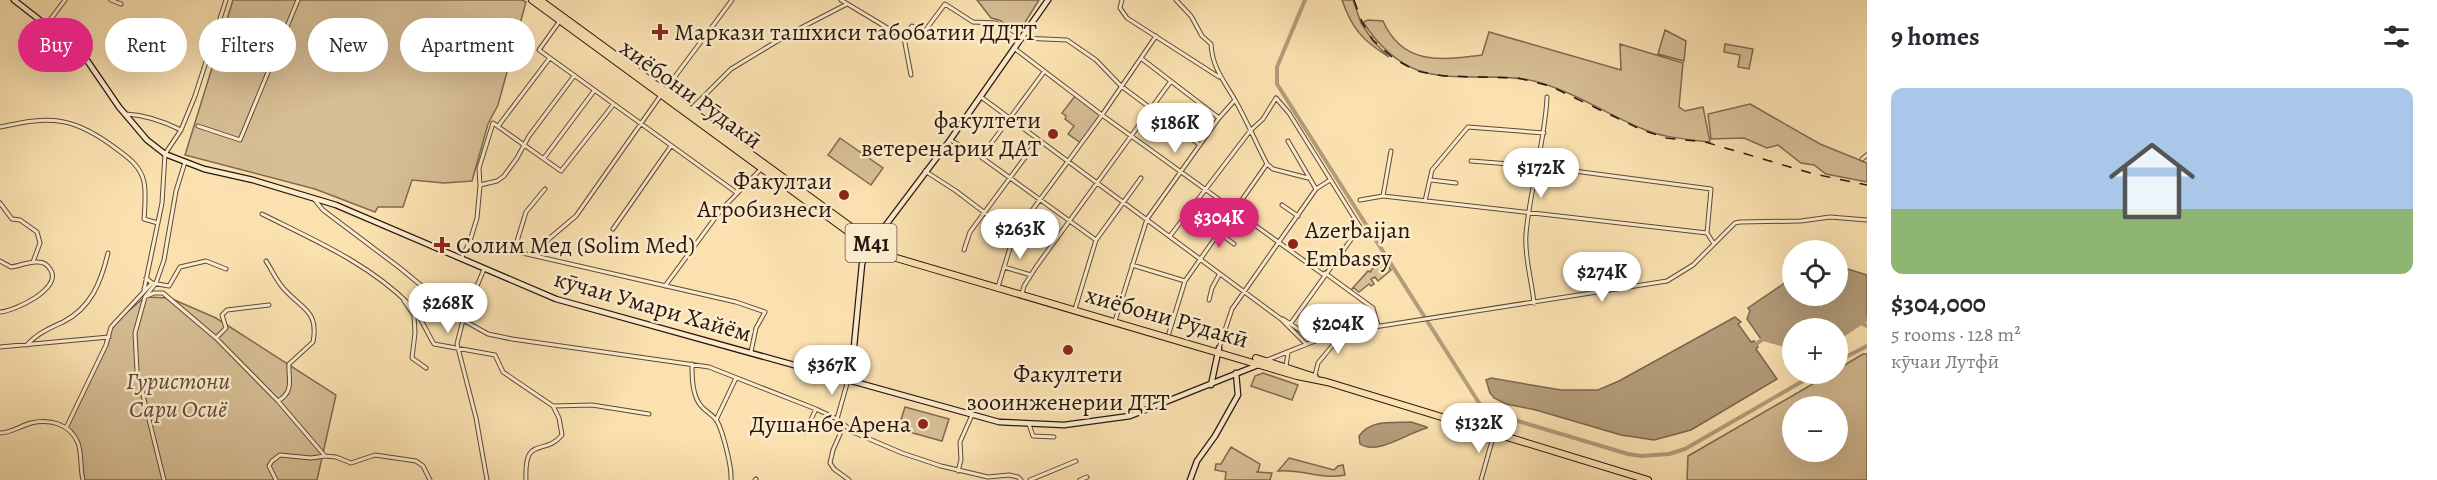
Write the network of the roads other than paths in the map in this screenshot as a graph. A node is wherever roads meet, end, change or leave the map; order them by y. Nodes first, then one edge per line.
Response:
1 (14, 0) edge
2 (65, 0) edge
3 (111, 0) edge
4 (226, 0) edge
5 (298, 0) edge
6 (532, 0) edge
7 (540, 0) edge
8 (732, 0) edge
9 (841, 0) edge
10 (1047, 0) edge
11 (1122, 0) edge
12 (1176, 0) edge
13 (121, 4) dead end
14 (848, 4) junction
15 (549, 5) edge
16 (39, 18) edge
17 (52, 18) edge
18 (561, 21) junction
19 (1156, 36) junction
20 (904, 38) junction
21 (1020, 40) junction
22 (1014, 48) junction
23 (608, 53) junction
24 (549, 59) junction
25 (1141, 59) junction
26 (93, 69) edge
27 (1044, 72) junction
28 (911, 75) dead end
29 (574, 76) junction
30 (1221, 79) junction
31 (1171, 81) junction
32 (1121, 86) junction
33 (594, 91) junction
34 (663, 93) junction
35 (979, 96) junction
36 (1547, 97) dead end
37 (1235, 100) junction
38 (613, 105) junction
39 (1152, 108) junction
40 (689, 112) junction
41 (125, 114) junction
42 (1102, 115) junction
43 (1220, 118) junction
44 (1010, 119) junction
45 (639, 124) junction
46 (499, 125) junction
47 (198, 126) dead end
48 (0, 127) edge
49 (181, 130) junction
50 (1250, 131) junction
51 (1544, 133) junction
52 (1132, 136) junction
53 (950, 140) junction
54 (1038, 140) junction
55 (1288, 141) dead end
56 (524, 144) junction
57 (1200, 145) junction
58 (671, 146) junction
59 (1391, 151) dead end
60 (165, 154) junction
61 (1867, 155) edge
62 (981, 157) junction
63 (544, 158) junction
64 (1862, 159) dead end
65 (1471, 161) dead end
66 (185, 162) junction
67 (1067, 162) junction
68 (1267, 164) junction
69 (1536, 166) junction
70 (761, 169) junction
71 (925, 171) junction
72 (770, 172) junction
73 (1180, 172) junction
74 (1010, 178) junction
75 (1142, 178) dead end
76 (1308, 178) junction
77 (1330, 180) junction
78 (1431, 180) junction
79 (1456, 183) dead end
80 (1098, 184) junction
81 (480, 186) junction
82 (1206, 188) junction
83 (545, 189) dead end
84 (1316, 189) junction
85 (737, 193) junction
86 (312, 196) junction
87 (1383, 196) junction
88 (1039, 199) junction
89 (1360, 200) dead end
90 (1425, 201) junction
91 (1123, 202) junction
92 (0, 203) edge
93 (1282, 205) dead end
94 (1234, 209) junction
95 (1529, 212) junction
96 (984, 213) junction
97 (262, 214) dead end
98 (1298, 216) junction
99 (1147, 219) junction
100 (1867, 220) edge
101 (1070, 222) junction
102 (158, 223) junction
103 (613, 230) dead end
104 (1218, 232) junction
105 (1707, 233) junction
106 (1014, 235) junction
107 (1170, 236) junction
108 (1095, 240) junction
109 (470, 241) junction
110 (1279, 242) junction
111 (544, 243) dead end
112 (1234, 244) dead end
113 (1714, 244) junction
114 (870, 245) junction
115 (964, 250) dead end
116 (514, 251) junction
117 (108, 253) dead end
118 (461, 259) junction
119 (1199, 259) junction
120 (0, 261) edge
121 (266, 261) dead end
122 (33, 262) junction
123 (1132, 264) junction
124 (1004, 267) junction
125 (226, 269) dead end
126 (484, 269) junction
127 (1220, 274) junction
128 (1325, 274) junction
129 (1031, 275) junction
130 (146, 277) junction
131 (1185, 281) junction
132 (154, 283) junction
133 (665, 286) junction
134 (998, 286) junction
135 (144, 290) junction
136 (1244, 291) junction
137 (1022, 292) junction
138 (145, 297) junction
139 (404, 300) junction
140 (1209, 300) dead end
141 (1534, 303) junction
142 (269, 305) dead end
143 (1076, 308) junction
144 (0, 312) edge
145 (1115, 319) junction
146 (1281, 319) junction
147 (463, 320) junction
148 (1291, 323) junction
149 (1134, 325) junction
150 (1378, 326) junction
151 (1169, 333) junction
152 (1343, 333) junction
153 (109, 337) junction
154 (216, 338) junction
155 (1315, 340) junction
156 (1306, 344) junction
157 (27, 345) junction
158 (0, 347) edge
159 (458, 349) junction
160 (1219, 350) junction
161 (751, 352) junction
162 (1288, 353) junction
163 (1263, 362) junction
164 (692, 363) junction
165 (1286, 367) junction
166 (426, 368) dead end
167 (1236, 373) junction
168 (736, 377) junction
169 (1314, 378) junction
170 (848, 379) junction
171 (1211, 385) junction
172 (278, 401) junction
173 (553, 406) junction
174 (816, 409) junction
175 (649, 414) dead end
176 (972, 415) junction
177 (837, 419) junction
178 (716, 420) junction
179 (1029, 424) junction
180 (844, 425) junction
181 (66, 428) junction
182 (805, 432) dead end
183 (0, 433) edge
184 (1494, 434) junction
185 (1054, 437) dead end
186 (326, 456) junction
187 (1076, 461) dead end
188 (958, 471) junction
189 (1087, 477) dead end
190 (83, 480) edge
191 (164, 480) edge
192 (276, 480) edge
193 (430, 480) edge
194 (487, 480) edge
195 (526, 480) edge
196 (731, 480) edge
197 (849, 480) edge
198 (1021, 480) edge
199 (1030, 480) edge
200 (1080, 480) edge
201 (1190, 480) edge
202 (1481, 480) edge
203 (1648, 480) edge

1 - 16 main road, кӯчаи Умари Хайём
2 - 17 street
3 - 13 street
4 - 49 street
5 - 47 street
6 - 15 highway, хиёбони Рӯдакӣ
7 - 15 highway, M41
8 - 34 street
9 - 14 street
10 - 21 main road
11 - 19 street
12 - 30 street
14 - 20 street
14 - 40 street
15 - 18 highway, хиёбони Рӯдакӣ
15 - 23 highway, M41
18 - 23 highway, хиёбони Рӯдакӣ
18 - 24 street
19 - 25 street
19 - 30 street
20 - 21 street
20 - 28 street
21 - 22 main road
21 - 32 street
22 - 27 street
22 - 35 main road
23 - 34 highway, M41
24 - 29 street
24 - 46 street
25 - 31 street
25 - 32 street
26 - 41 main road, кӯчаи Умари Хайём
27 - 42 street
27 - 44 street
29 - 33 street
29 - 56 street
30 - 37 street
31 - 39 street
31 - 43 street
32 - 39 street
32 - 42 street
33 - 38 street
33 - 63 street
34 - 40 highway, M41
34 - 45 street
35 - 44 street
35 - 53 main road
36 - 51 street
37 - 43 street
37 - 50 street
38 - 45 street
38 - 63 street
39 - 52 street
39 - 57 street
40 - 70 highway, хиёбони Рӯдакӣ
40 - 72 highway, M41
41 - 49 street
41 - 60 main road, кӯчаи Умари Хайём
42 - 52 street
42 - 67 street
43 - 57 street
44 - 54 street
44 - 62 street
45 - 58 street
45 - 111 street
46 - 56 street
46 - 81 street
48 - 102 street
49 - 60 street
50 - 68 street
50 - 77 street
50 - 82 street
51 - 69 street
51 - 78 street
52 - 73 street
52 - 80 street
53 - 62 street
53 - 71 main road
54 - 67 street
54 - 74 street
55 - 76 street
56 - 63 street
56 - 81 street
57 - 73 street
58 - 85 street
58 - 103 street
59 - 87 street
60 - 66 main road, кӯчаи Умари Хайём
60 - 102 street
61 - 64 street
62 - 74 street
65 - 69 street
66 - 86 main road, кӯчаи Умари Хайём
66 - 132 street
67 - 80 street
67 - 88 street
68 - 76 street
68 - 94 street
69 - 95 street
69 - 105 street
70 - 72 highway, хиёбони Рӯдакӣ
70 - 85 street
71 - 96 street
71 - 114 main road
72 - 114 highway, M41
73 - 82 street
73 - 99 street
74 - 88 street
74 - 96 street
75 - 91 street
76 - 84 street
77 - 84 street
77 - 128 street
78 - 79 street
78 - 90 street
80 - 91 street
80 - 101 street
81 - 109 street
82 - 94 street
82 - 107 street
83 - 116 street
84 - 98 street
85 - 133 street
86 - 118 main road, кӯчаи Умари Хайём
86 - 147 street
87 - 89 street
87 - 90 street
88 - 101 street
88 - 106 street
90 - 95 street
91 - 99 street
91 - 108 street
92 - 122 street
93 - 98 street
94 - 104 street
94 - 110 street
95 - 105 street
95 - 141 street
96 - 106 street
96 - 115 street
97 - 139 street
98 - 110 street
99 - 107 street
99 - 123 street
100 - 113 street
101 - 108 street
101 - 129 street
102 - 130 street
104 - 112 street
104 - 119 street
105 - 113 street
106 - 124 street
107 - 119 street
108 - 143 street
109 - 116 street
109 - 118 street
110 - 128 street
110 - 136 street
113 - 141 street
114 - 134 highway, M41
114 - 170 main road
116 - 133 street
117 - 157 street
118 - 126 main road, кӯчаи Умари Хайём
119 - 127 street
119 - 131 street
120 - 122 street
121 - 172 street
122 - 144 street
123 - 131 street
123 - 145 street
124 - 129 street
124 - 134 street
125 - 132 street
126 - 147 street
126 - 161 main road, кӯчаи Умари Хайём
127 - 136 street
127 - 140 street
128 - 148 street
128 - 150 street
129 - 137 street
130 - 132 street
130 - 135 street
131 - 151 street
132 - 135 street
132 - 138 street
133 - 161 street
134 - 137 highway, M41
135 - 153 street
136 - 146 street
136 - 160 street
137 - 143 highway, M41
138 - 154 street
138 - 191 street
139 - 159 street
139 - 166 street
141 - 150 street
142 - 154 street
143 - 145 highway, M41
145 - 149 highway, M41
146 - 148 street
146 - 156 street
147 - 159 street
147 - 164 street
148 - 155 street
149 - 151 highway, M41
149 - 160 highway, хиёбони Рӯдакӣ
150 - 152 street
151 - 160 highway, M41
152 - 155 street
152 - 169 street
153 - 157 street
153 - 181 street
154 - 172 street
155 - 156 street
156 - 162 street
157 - 158 street
159 - 173 street
159 - 194 street
160 - 163 highway, хиёбони Рӯдакӣ
160 - 171 main road
161 - 170 main road, кӯчаи Умари Хайём
162 - 163 street
162 - 165 street
163 - 165 highway
163 - 167 main road, кӯчаи Умари Хайём
163 - 169 highway, хиёбони Рӯдакӣ
164 - 168 street
164 - 178 street
165 - 169 highway
167 - 171 main road, кӯчаи Умари Хайём
167 - 201 main road
168 - 174 street
168 - 178 street
169 - 184 highway
170 - 176 main road, кӯчаи Умари Хайём
170 - 177 street
171 - 179 main road, кӯчаи Умари Хайём
172 - 186 street
173 - 175 street
173 - 195 street
174 - 177 street
174 - 182 street
176 - 179 main road, кӯчаи Умари Хайём
176 - 188 street
177 - 180 street
178 - 196 street
179 - 185 street
180 - 188 street
180 - 197 street
181 - 183 street
181 - 190 street
184 - 202 street
184 - 203 highway
186 - 192 street
186 - 193 street
187 - 199 street
188 - 198 street
189 - 200 street

